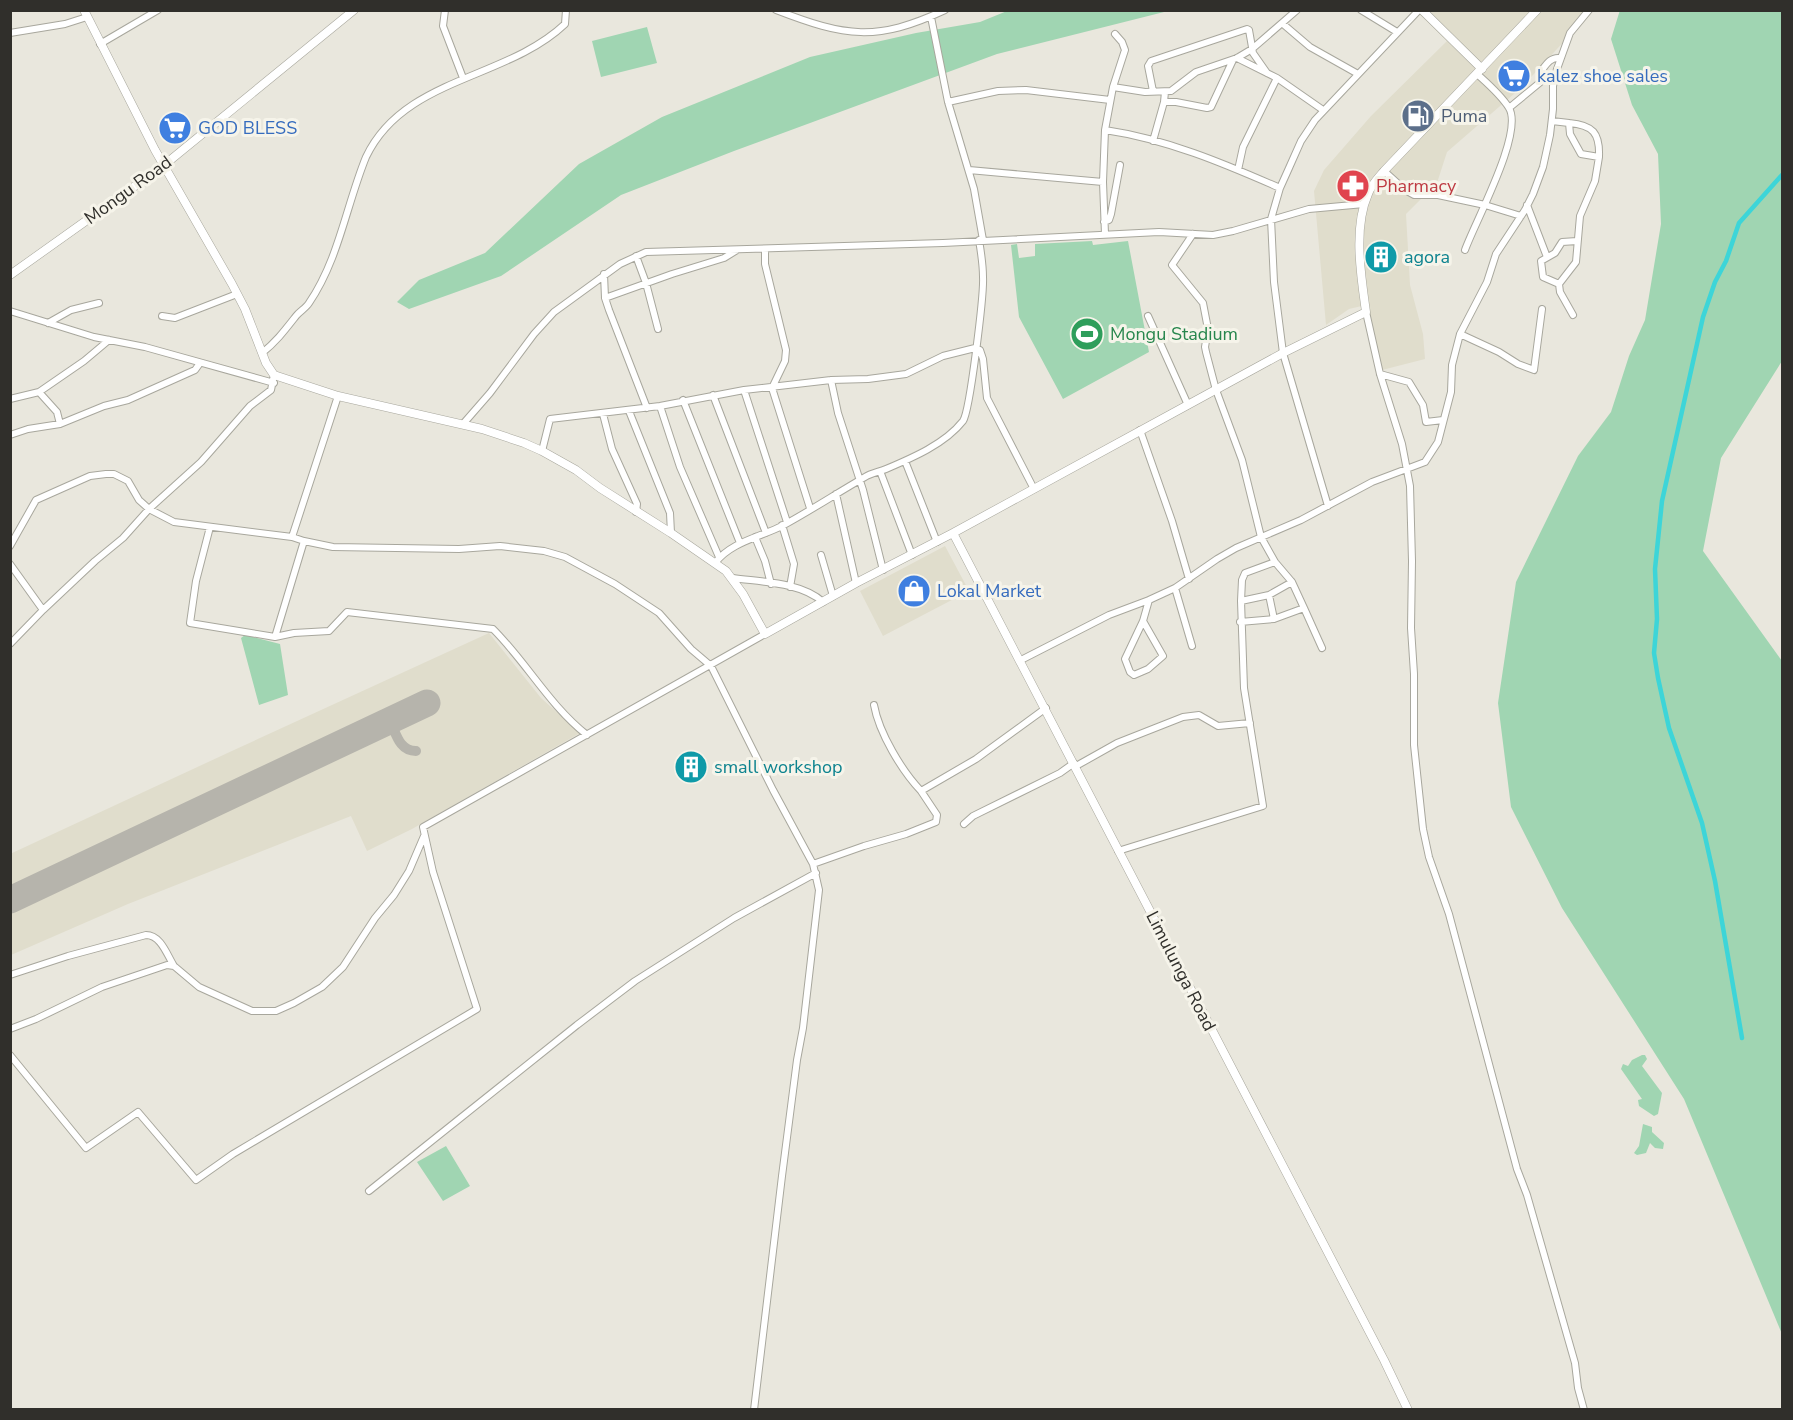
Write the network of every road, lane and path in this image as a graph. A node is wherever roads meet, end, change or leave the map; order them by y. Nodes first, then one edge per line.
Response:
1 (158, 10) edge
2 (445, 10) edge
3 (566, 10) edge
4 (777, 10) edge
5 (945, 10) edge
6 (1298, 10) edge
7 (1361, 10) edge
8 (1420, 10) edge
9 (1537, 10) edge
10 (1589, 10) edge
11 (353, 11) edge
12 (85, 14) edge
13 (931, 17) junction
14 (1283, 24) junction
15 (1397, 32) junction
16 (10, 33) edge
17 (1115, 34) dead end
18 (100, 44) junction
19 (1252, 49) junction
20 (1560, 58) junction
21 (1235, 59) junction
22 (1480, 72) junction
23 (1267, 73) junction
24 (1358, 74) junction
25 (463, 78) junction
26 (1277, 78) junction
27 (1113, 87) junction
28 (1176, 88) junction
29 (1153, 92) junction
30 (1165, 92) junction
31 (1110, 100) junction
32 (948, 102) junction
33 (1164, 102) junction
34 (1176, 102) junction
35 (1509, 108) junction
36 (1323, 110) junction
37 (1551, 121) junction
38 (1569, 123) junction
39 (1105, 130) junction
40 (1153, 141) junction
41 (1599, 157) junction
42 (1120, 165) dead end
43 (164, 166) junction
44 (969, 170) junction
45 (1238, 170) junction
46 (1384, 171) junction
47 (1103, 182) junction
48 (1280, 188) junction
49 (1364, 204) junction
50 (1485, 205) junction
51 (1527, 205) junction
52 (1521, 216) junction
53 (1271, 219) junction
54 (1104, 222) junction
55 (1105, 234) junction
56 (1193, 234) junction
57 (981, 240) junction
58 (1577, 241) junction
59 (765, 249) junction
60 (737, 250) junction
61 (1465, 250) dead end
62 (636, 256) junction
63 (1547, 257) junction
64 (11, 272) edge
65 (604, 274) junction
66 (646, 283) junction
67 (1559, 284) junction
68 (237, 294) junction
69 (605, 298) junction
70 (99, 303) dead end
71 (1542, 309) dead end
72 (10, 311) edge
73 (1366, 312) junction
74 (1573, 315) dead end
75 (162, 316) dead end
76 (1148, 316) dead end
77 (48, 323) junction
78 (658, 328) dead end
79 (1460, 334) junction
80 (109, 340) junction
81 (975, 348) junction
82 (262, 353) junction
83 (1283, 353) junction
84 (200, 363) junction
85 (1380, 374) junction
86 (274, 379) junction
87 (831, 380) junction
88 (772, 388) junction
89 (744, 390) junction
90 (1215, 390) junction
91 (39, 392) junction
92 (713, 395) junction
93 (338, 396) junction
94 (10, 399) edge
95 (683, 400) junction
96 (1188, 405) junction
97 (660, 406) junction
98 (647, 408) junction
99 (629, 411) junction
100 (603, 414) junction
101 (1443, 420) junction
102 (60, 424) junction
103 (463, 424) junction
104 (1140, 430) junction
105 (10, 435) edge
106 (542, 451) junction
107 (905, 460) junction
108 (1406, 468) junction
109 (880, 471) junction
110 (860, 480) junction
111 (1034, 489) junction
112 (836, 494) junction
113 (1328, 506) junction
114 (810, 508) junction
115 (149, 509) junction
116 (636, 512) junction
117 (785, 524) junction
118 (210, 527) junction
119 (671, 533) junction
120 (766, 533) junction
121 (954, 534) junction
122 (292, 537) junction
123 (755, 537) junction
124 (1261, 537) junction
125 (304, 541) junction
126 (937, 542) junction
127 (740, 543) junction
128 (10, 546) edge
129 (821, 555) dead end
130 (912, 555) junction
131 (717, 560) junction
132 (1275, 562) junction
133 (10, 564) edge
134 (883, 570) junction
135 (733, 578) junction
136 (1189, 579) junction
137 (1292, 582) junction
138 (771, 584) junction
139 (856, 584) junction
140 (790, 587) junction
141 (1175, 588) junction
142 (1269, 595) junction
143 (833, 596) junction
144 (1149, 600) junction
145 (1241, 601) junction
146 (823, 602) junction
147 (1304, 608) junction
148 (43, 610) junction
149 (1274, 619) junction
150 (1143, 621) junction
151 (1240, 622) junction
152 (765, 634) junction
153 (274, 638) junction
154 (10, 644) edge
155 (1192, 646) dead end
156 (1322, 648) dead end
157 (1020, 660) junction
158 (711, 666) junction
159 (874, 705) dead end
160 (1046, 708) junction
161 (1250, 723) junction
162 (587, 735) junction
163 (1075, 764) junction
164 (921, 791) junction
165 (964, 824) dead end
166 (424, 836) junction
167 (1118, 851) junction
168 (813, 864) junction
169 (816, 873) junction
170 (174, 966) junction
171 (10, 975) edge
172 (10, 1029) edge
173 (10, 1055) edge
174 (369, 1191) dead end
175 (754, 1410) edge
176 (1408, 1410) edge
177 (1584, 1410) edge

1 - 18 street
2 - 25 street
3 - 25 street
4 - 13 street
5 - 13 street
6 - 14 street
7 - 15 street
8 - 15 street
8 - 22 main road
9 - 22 main road
10 - 20 street
11 - 43 main road, Mongu Road
12 - 16 street
12 - 18 main road
13 - 32 street
14 - 19 street
14 - 24 street
15 - 24 street
17 - 27 street
18 - 43 main road
19 - 21 street
19 - 23 street
19 - 29 street
20 - 35 street
20 - 37 street
21 - 23 street
21 - 28 street
21 - 34 street
22 - 35 street
22 - 46 main road
23 - 26 street
24 - 36 street
25 - 82 street
26 - 36 street
26 - 45 street
27 - 29 street
27 - 31 street
28 - 30 street
28 - 34 street
29 - 30 street
30 - 33 street
31 - 32 street
31 - 39 street
32 - 44 street
33 - 34 street
33 - 40 street
35 - 50 street
36 - 48 street
37 - 38 street
37 - 51 street
38 - 41 street
38 - 41 street
39 - 40 street
39 - 47 street
40 - 45 street
41 - 58 street
42 - 54 street
43 - 64 main road, Mongu Road
43 - 68 main road
44 - 47 street
44 - 57 street
45 - 48 street
46 - 49 main road
46 - 50 street
47 - 54 street
48 - 53 street
49 - 53 street
49 - 73 main road
50 - 52 street
50 - 61 street
51 - 52 street
51 - 63 street
52 - 79 street
53 - 56 street
53 - 83 street
54 - 55 street
55 - 56 street
55 - 57 street
56 - 90 street
57 - 59 street
57 - 81 street
58 - 63 street
58 - 67 street
59 - 60 street
59 - 88 street
60 - 62 street
60 - 66 street
62 - 65 street
62 - 66 street
63 - 67 street
65 - 69 street
65 - 103 street
66 - 69 street
66 - 78 street
67 - 74 street
68 - 75 street
68 - 82 main road
69 - 98 street
70 - 77 street
71 - 79 street
72 - 77 street
73 - 83 main road
73 - 85 street
76 - 96 street
77 - 80 street
79 - 101 street
80 - 84 street
80 - 91 street
81 - 87 street
81 - 107 street
81 - 111 street
82 - 86 main road
83 - 90 main road
83 - 113 street
84 - 86 street
84 - 102 street
85 - 101 street
85 - 108 street
86 - 93 main road
86 - 115 street
87 - 88 street
87 - 110 street
88 - 89 street
88 - 114 street
89 - 92 street
89 - 117 street
90 - 96 main road
90 - 124 street
91 - 94 street
91 - 102 street
92 - 95 street
92 - 120 street
93 - 103 main road
93 - 122 street
95 - 97 street
95 - 127 street
96 - 104 main road
97 - 98 street
97 - 131 street
98 - 99 street
99 - 100 street
99 - 119 street
100 - 106 street
100 - 116 street
101 - 108 street
102 - 105 street
103 - 106 main road
104 - 111 main road
104 - 136 street
106 - 116 main road
107 - 109 street
107 - 126 street
108 - 113 street
108 - 177 street
109 - 110 street
109 - 130 street
110 - 112 street
110 - 134 street
111 - 121 main road
112 - 114 street
112 - 139 street
113 - 124 street
114 - 117 street
115 - 118 street
115 - 128 street
115 - 148 street
116 - 119 main road
117 - 120 street
117 - 140 street
118 - 122 street
118 - 153 street
119 - 131 main road
120 - 123 street
121 - 126 main road
121 - 157 main road, Limulunga Road
122 - 125 street
123 - 127 street
123 - 138 street
124 - 132 street
124 - 136 street
125 - 153 street
125 - 158 street
126 - 130 main road
127 - 131 street
129 - 143 street
130 - 134 main road
131 - 135 main road
132 - 137 street
132 - 145 street
133 - 148 street
134 - 139 main road
135 - 138 street
135 - 152 main road
136 - 141 street
137 - 142 street
137 - 147 street
138 - 140 street
139 - 143 main road
140 - 146 street
141 - 144 street
141 - 155 street
142 - 145 street
142 - 149 street
143 - 146 main road
144 - 150 street
144 - 157 street
145 - 151 street
146 - 152 main road
147 - 149 street
147 - 156 street
148 - 154 street
149 - 151 street
150 - 150 street
151 - 161 street
152 - 158 street
153 - 162 street
157 - 160 main road, Limulunga Road
158 - 162 street
158 - 168 street
159 - 164 street
160 - 163 main road, Limulunga Road
160 - 164 street
161 - 163 street
161 - 167 street
162 - 166 street
163 - 165 street
163 - 167 main road, Limulunga Road
164 - 168 street
166 - 170 street
166 - 173 street
167 - 176 main road, Limulunga Road
168 - 169 street
169 - 174 street
169 - 175 street
170 - 171 street
170 - 172 street

